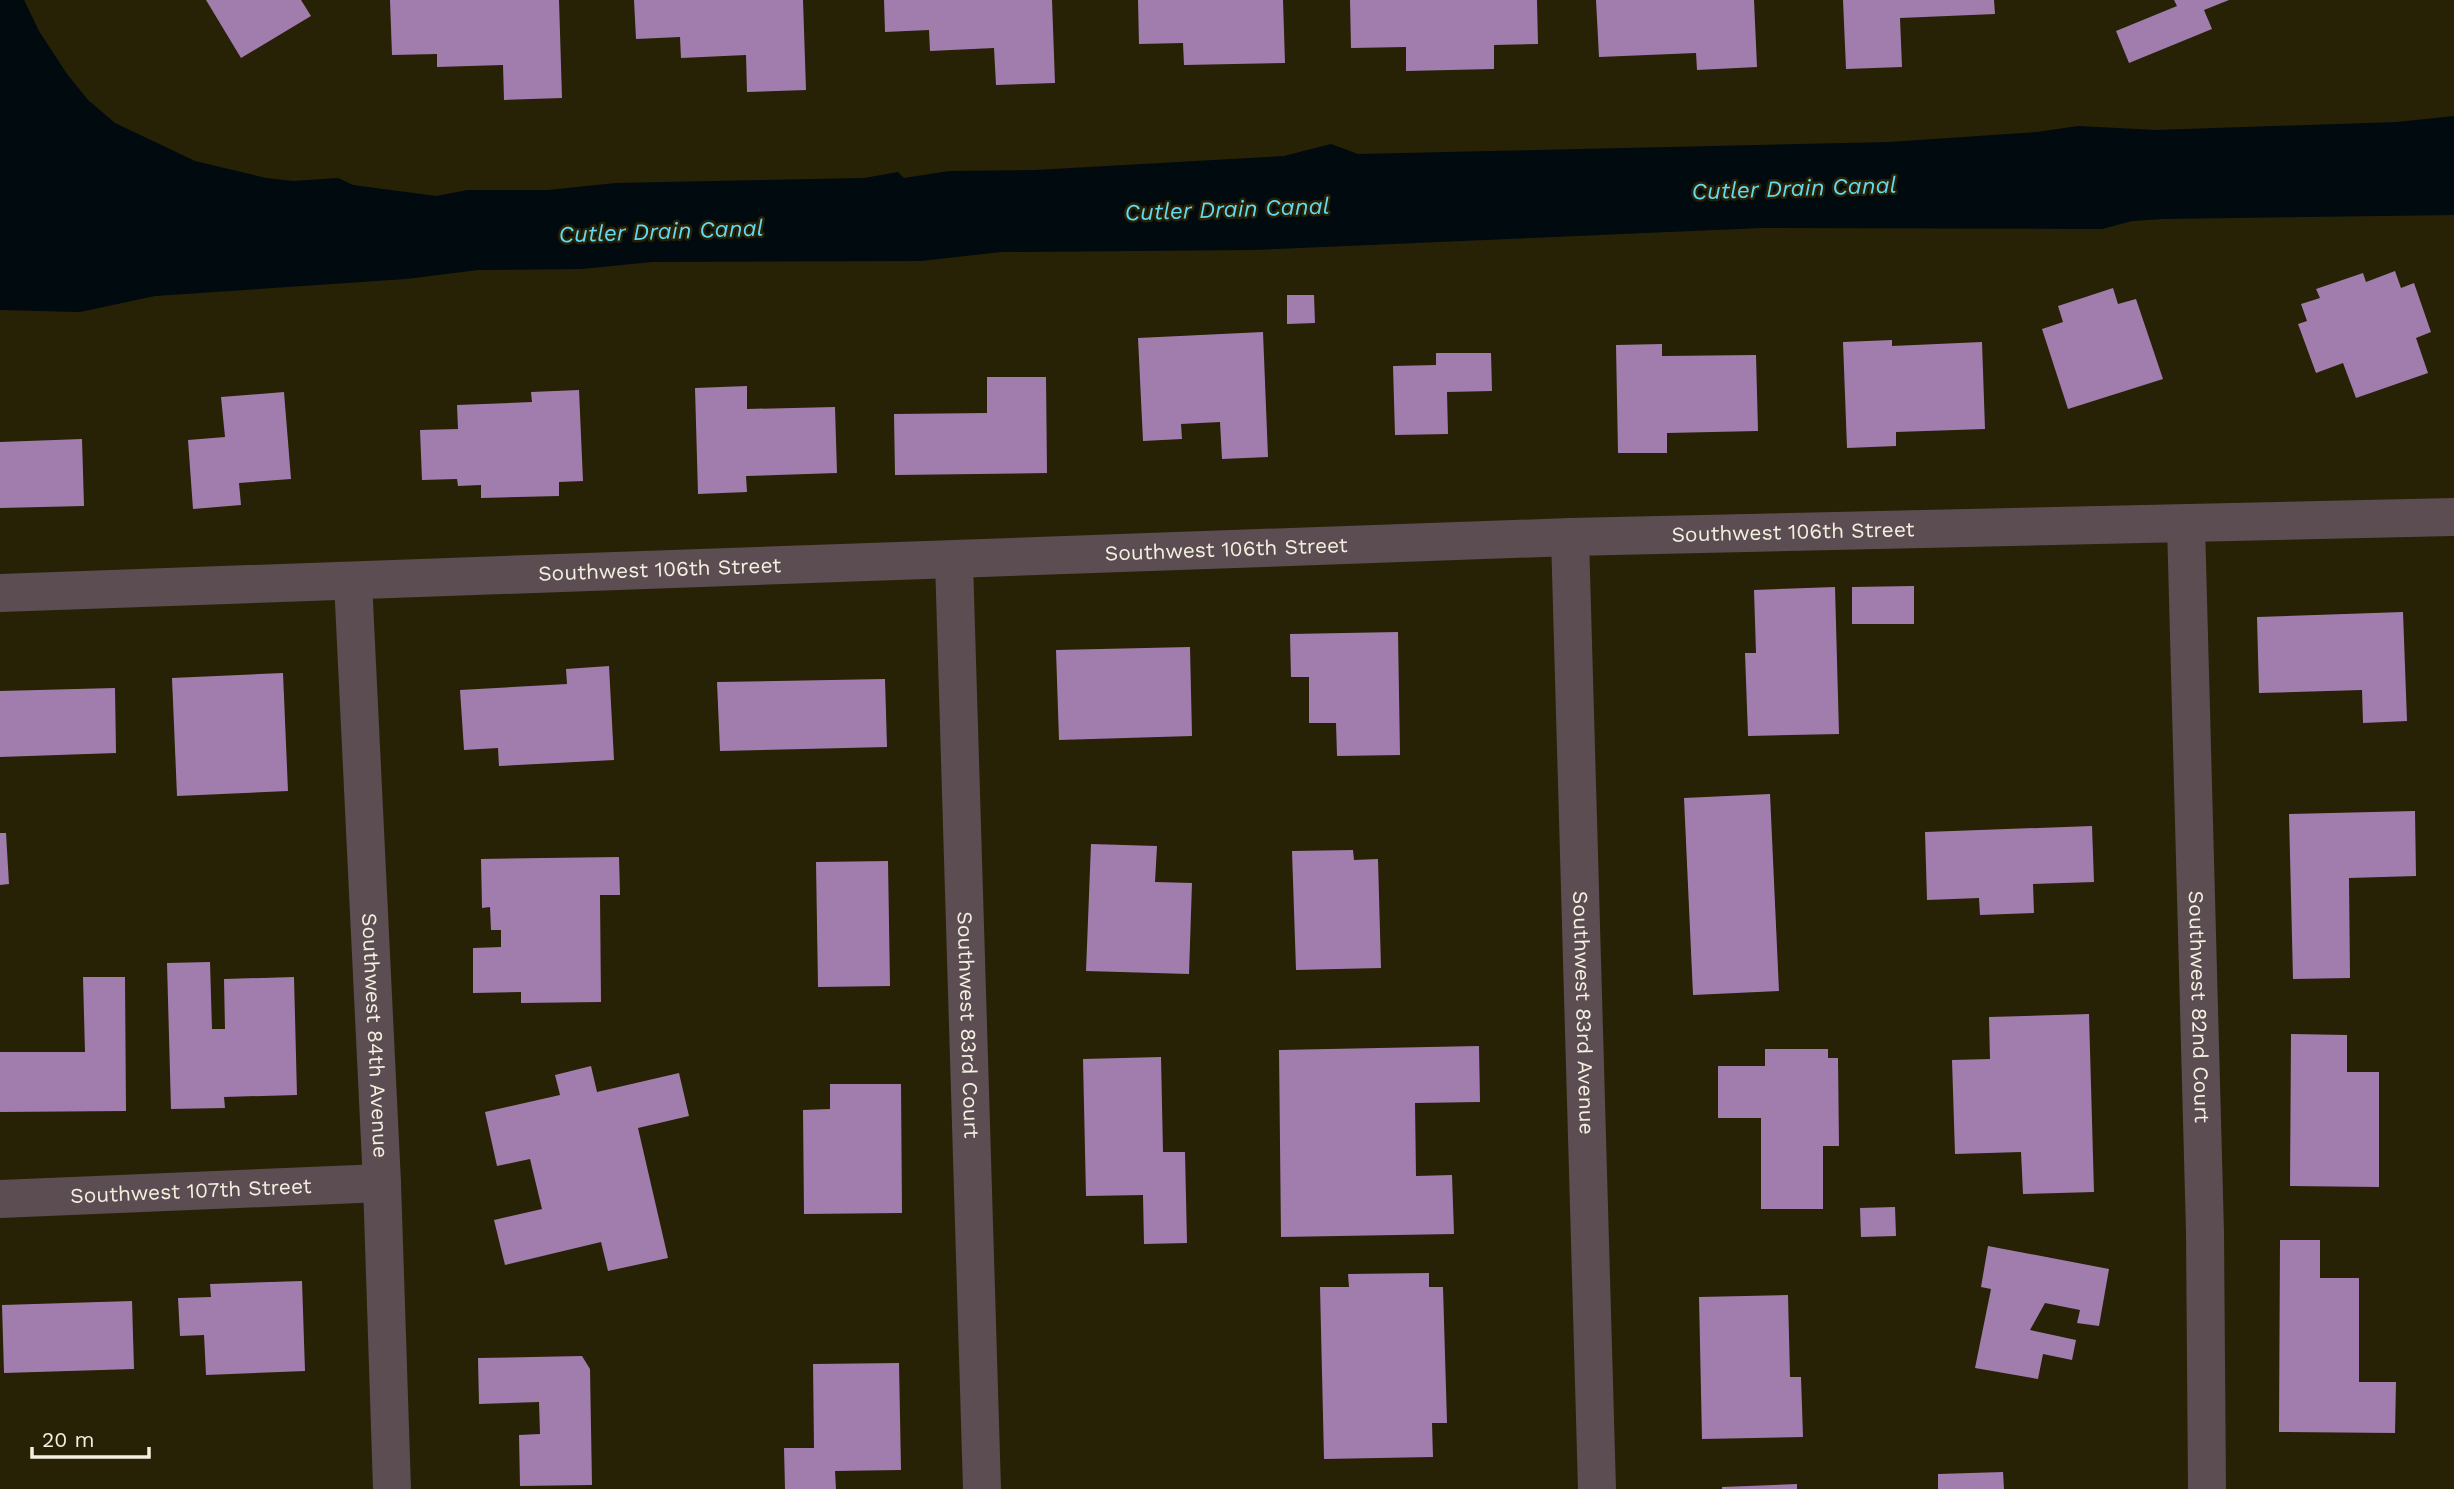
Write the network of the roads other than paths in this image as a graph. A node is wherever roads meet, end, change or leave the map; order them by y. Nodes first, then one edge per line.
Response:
1 (2454, 517) edge
2 (2186, 524) junction
3 (1570, 537) junction
4 (954, 561) junction
5 (354, 581) junction
6 (0, 593) edge
7 (382, 1183) junction
8 (0, 1199) edge
9 (392, 1489) edge
10 (982, 1489) edge
11 (1597, 1489) edge
12 (2207, 1489) edge

1 - 2 street, Southwest 106th Street
2 - 3 street, Southwest 106th Street
2 - 12 street, Southwest 82nd Court
3 - 4 street, Southwest 106th Street
3 - 11 street, Southwest 83rd Avenue
4 - 5 street, Southwest 106th Street
4 - 10 street, Southwest 83rd Court
5 - 6 street, Southwest 106th Street
5 - 7 street, Southwest 84th Avenue
7 - 8 street, Southwest 107th Street
7 - 9 street, Southwest 84th Avenue

